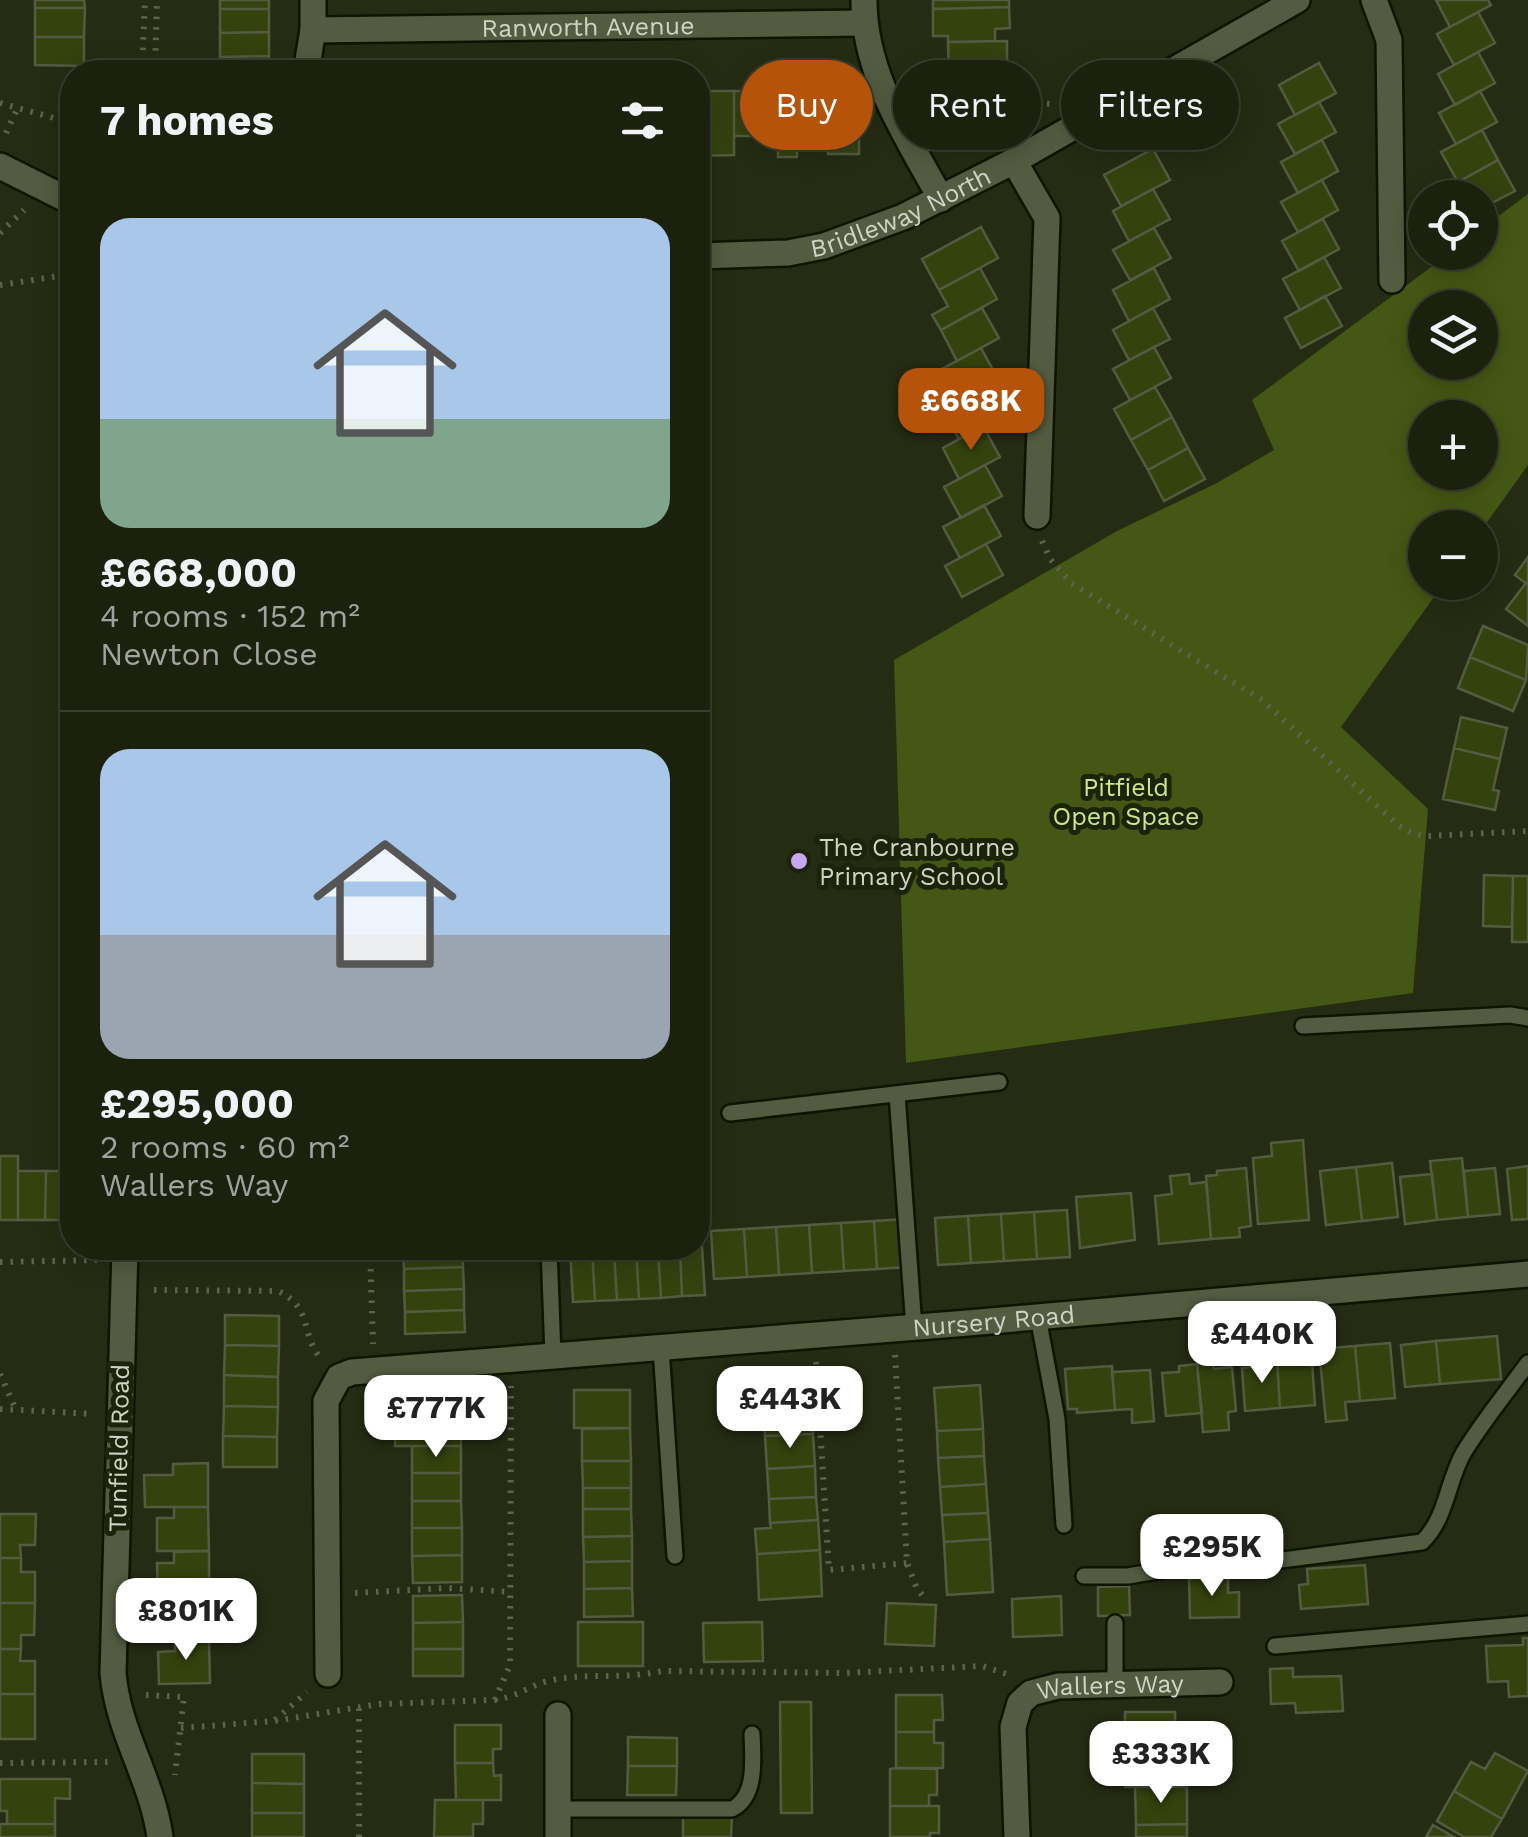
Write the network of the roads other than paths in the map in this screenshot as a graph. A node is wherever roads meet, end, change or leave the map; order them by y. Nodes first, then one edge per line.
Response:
1 (312, 0) edge
2 (1297, 0) edge
3 (1374, 0) edge
4 (864, 12) edge
5 (312, 30) junction
6 (308, 60) edge
7 (1014, 161) junction
8 (0, 166) edge
9 (60, 196) edge
10 (941, 198) junction
11 (710, 256) edge
12 (1392, 280) dead end
13 (1037, 516) road end
14 (1528, 1018) edge
15 (1303, 1026) dead end
16 (999, 1082) dead end
17 (897, 1094) junction
18 (730, 1113) dead end
19 (124, 1260) edge
20 (549, 1260) edge
21 (1528, 1274) edge
22 (1038, 1317) junction
23 (904, 1328) junction
24 (661, 1348) junction
25 (552, 1356) junction
26 (1528, 1363) edge
27 (1064, 1524) dead end
28 (675, 1556) dead end
29 (1084, 1576) dead end
30 (1115, 1623) dead end
31 (1528, 1624) edge
32 (1275, 1646) dead end
33 (328, 1674) road end
34 (1220, 1682) dead end
35 (1114, 1684) junction
36 (558, 1716) dead end
37 (752, 1734) dead end
38 (558, 1809) junction
39 (160, 1837) edge
40 (558, 1837) edge
41 (1018, 1837) edge

1 - 5 street
2 - 7 street, Bridleway North
3 - 12 street
4 - 5 street, Ranworth Avenue
4 - 10 street, Ranworth Avenue
5 - 6 street
7 - 10 street, Bridleway North
7 - 13 street
8 - 9 street
10 - 11 street, Bridleway North
14 - 15 lane
16 - 17 lane
17 - 18 lane
17 - 23 lane
19 - 39 street, Tunfield Road
20 - 25 lane
21 - 22 street, Nursery Road
22 - 23 street, Nursery Road
22 - 27 lane
23 - 24 street, Nursery Road
24 - 25 street, Nursery Road
24 - 28 lane
25 - 33 street, Nursery Road
26 - 29 lane
30 - 35 lane
31 - 32 lane
34 - 35 street, Wallers Way
35 - 41 street, Wallers Way
36 - 38 street
37 - 38 lane
38 - 40 street

